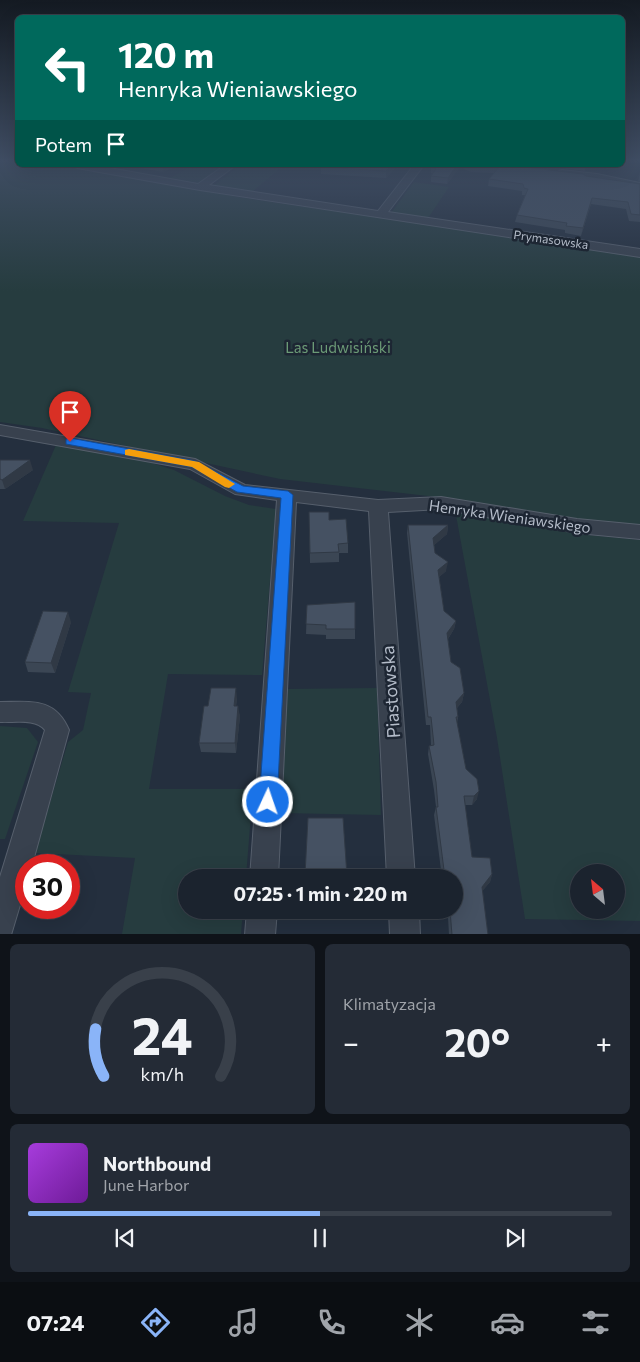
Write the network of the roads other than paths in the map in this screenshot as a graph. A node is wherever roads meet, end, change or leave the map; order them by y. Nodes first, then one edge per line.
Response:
1 (316, 204) edge
2 (389, 204) edge
3 (382, 213) junction
4 (640, 252) edge
5 (0, 430) edge
6 (288, 495) junction
7 (378, 506) junction
8 (640, 532) edge
9 (0, 712) edge
10 (265, 869) edge
11 (400, 869) edge
12 (261, 919) edge
13 (404, 919) edge
14 (0, 926) edge
15 (260, 934) edge
16 (405, 934) edge

1 - 3 street, Prymasowska
2 - 3 street
3 - 4 street, Prymasowska
5 - 6 street, Henryka Wieniawskiego
6 - 7 street, Henryka Wieniawskiego
6 - 10 street
7 - 8 street, Henryka Wieniawskiego
7 - 11 street, Piastowska
9 - 14 street
12 - 15 street
13 - 16 street

